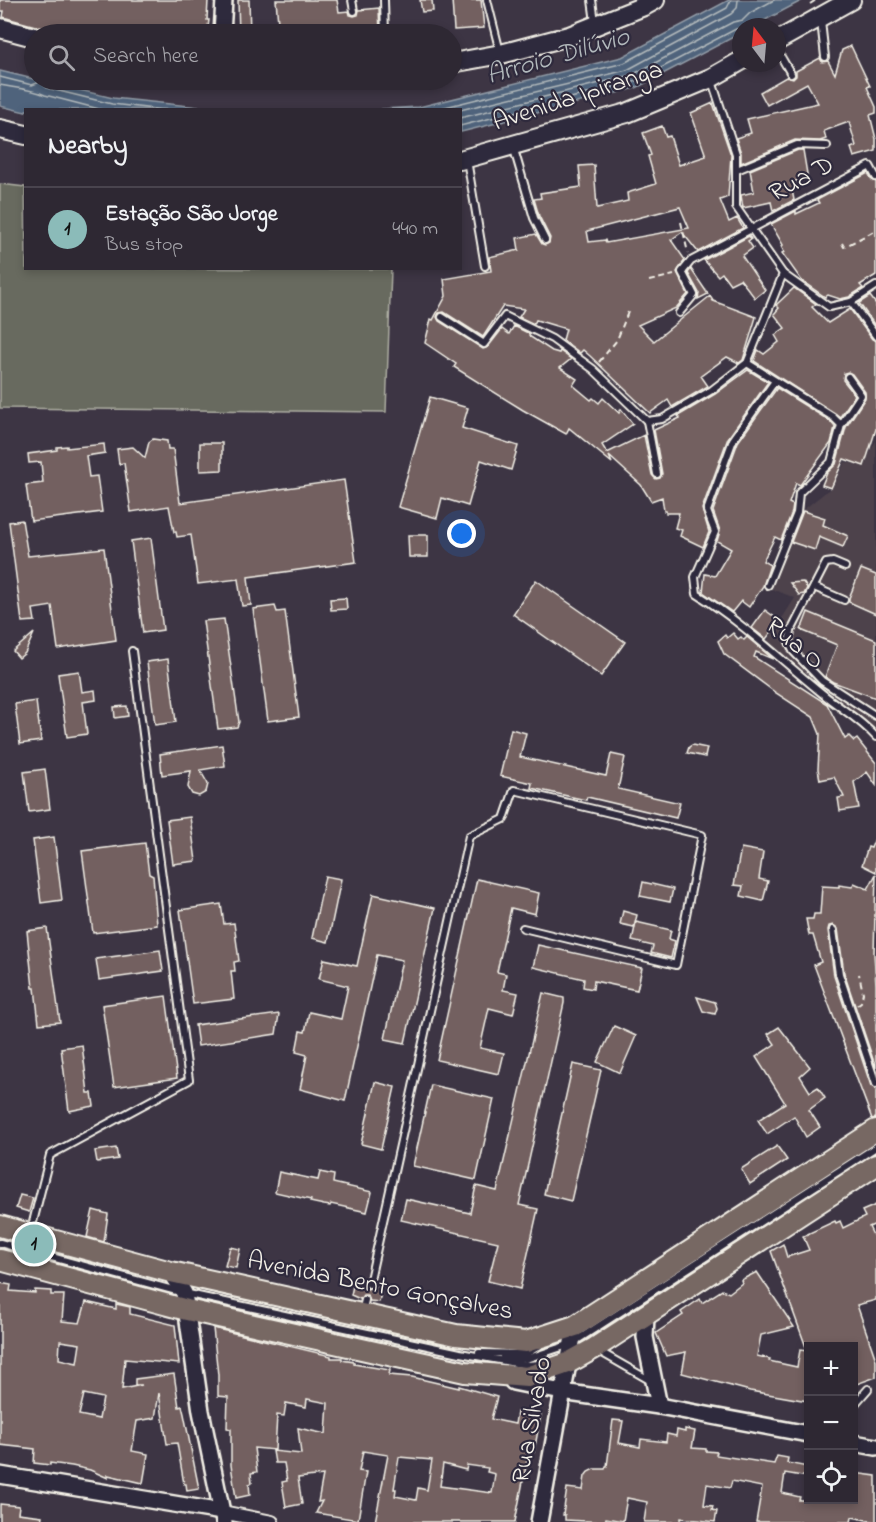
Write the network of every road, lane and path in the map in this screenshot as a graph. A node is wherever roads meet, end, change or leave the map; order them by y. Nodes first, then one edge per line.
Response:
1 (224, 0) edge
2 (352, 0) edge
3 (384, 0) edge
4 (487, 0) edge
5 (592, 0) edge
6 (655, 0) edge
7 (851, 0) edge
8 (354, 11) dead end
9 (820, 17) junction
10 (223, 24) edge
11 (385, 24) edge
12 (595, 26) junction
13 (0, 28) edge
14 (24, 34) edge
15 (786, 36) edge
16 (501, 54) junction
17 (825, 57) dead end
18 (462, 61) edge
19 (786, 65) edge
20 (732, 66) edge
21 (791, 74) dead end
22 (711, 78) junction
23 (0, 129) edge
24 (24, 135) edge
25 (513, 146) junction
26 (827, 146) dead end
27 (464, 159) edge
28 (738, 170) junction
29 (876, 177) edge
30 (681, 222) dead end
31 (752, 229) junction
32 (876, 230) edge
33 (545, 240) dead end
34 (842, 243) dead end
35 (691, 261) junction
36 (485, 266) dead end
37 (682, 272) junction
38 (783, 274) junction
39 (649, 281) dead end
40 (874, 290) edge
41 (852, 302) junction
42 (628, 312) dead end
43 (679, 313) dead end
44 (442, 317) dead end
45 (876, 336) edge
46 (747, 363) junction
47 (593, 369) junction
48 (848, 377) dead end
49 (775, 381) junction
50 (647, 421) junction
51 (841, 425) junction
52 (657, 474) dead end
53 (845, 567) dead end
54 (768, 585) dead end
55 (814, 586) junction
56 (844, 600) dead end
57 (132, 651) dead end
58 (876, 716) edge
59 (876, 737) edge
60 (523, 928) dead end
61 (833, 930) dead end
62 (859, 974) dead end
63 (850, 1010) junction
64 (876, 1084) edge
65 (876, 1130) edge
66 (876, 1147) edge
67 (876, 1165) edge
68 (0, 1230) edge
69 (30, 1234) junction
70 (0, 1260) edge
71 (171, 1272) junction
72 (369, 1284) dead end
73 (186, 1302) junction
74 (646, 1316) junction
75 (571, 1344) junction
76 (595, 1348) junction
77 (463, 1362) junction
78 (654, 1382) junction
79 (868, 1389) dead end
80 (562, 1392) junction
81 (858, 1400) edge
82 (659, 1406) junction
83 (804, 1433) edge
84 (858, 1444) edge
85 (876, 1447) edge
86 (0, 1475) edge
87 (223, 1517) edge
88 (273, 1522) edge
89 (539, 1522) edge

1 - 10 street
2 - 8 lane
3 - 11 lane
4 - 16 lane
5 - 12 lane
6 - 12 main road
7 - 9 main road
9 - 15 main road
9 - 17 lane
12 - 16 main road
13 - 14 main road
16 - 18 main road
19 - 21 lane
20 - 22 main road, Avenida Ipiranga
22 - 25 main road, Avenida Ipiranga
22 - 28 lane
23 - 24 main road
25 - 27 main road, Avenida Ipiranga
25 - 33 lane
26 - 28 lane
27 - 36 lane
28 - 31 lane
29 - 31 lane, Rua D
30 - 35 path
31 - 35 lane, Rua D
31 - 38 lane
32 - 34 path
35 - 37 lane
37 - 39 path
37 - 43 lane
38 - 41 lane
38 - 46 lane
40 - 41 lane
41 - 45 lane
42 - 47 path
44 - 47 lane
46 - 49 lane
46 - 50 lane
47 - 50 lane
48 - 51 lane
49 - 51 lane
49 - 59 lane, Rua O
50 - 52 lane
51 - 54 lane
53 - 55 lane
55 - 56 lane
55 - 58 lane
57 - 69 lane
60 - 72 lane
61 - 63 lane
62 - 63 path
63 - 64 lane
65 - 75 main road, Avenida Bento Gonçalves
66 - 75 lane
67 - 74 main road, Avenida Bento Gonçalves
68 - 69 main road, Avenida Bento Gonçalves
68 - 73 lane
69 - 71 main road, Avenida Bento Gonçalves
70 - 73 main road, Avenida Bento Gonçalves
71 - 73 street
71 - 75 main road, Avenida Bento Gonçalves
73 - 77 main road, Avenida Bento Gonçalves
73 - 87 street
74 - 76 main road, Avenida Bento Gonçalves
74 - 78 street
75 - 76 main road, Avenida Bento Gonçalves
75 - 77 lane
75 - 77 main road, Avenida Bento Gonçalves
75 - 80 street, Rua Silvado
76 - 78 lane
77 - 80 street
78 - 82 street
79 - 81 lane
80 - 82 street
80 - 89 street, Rua Silvado
82 - 83 street
84 - 85 street
86 - 87 street
87 - 88 street

